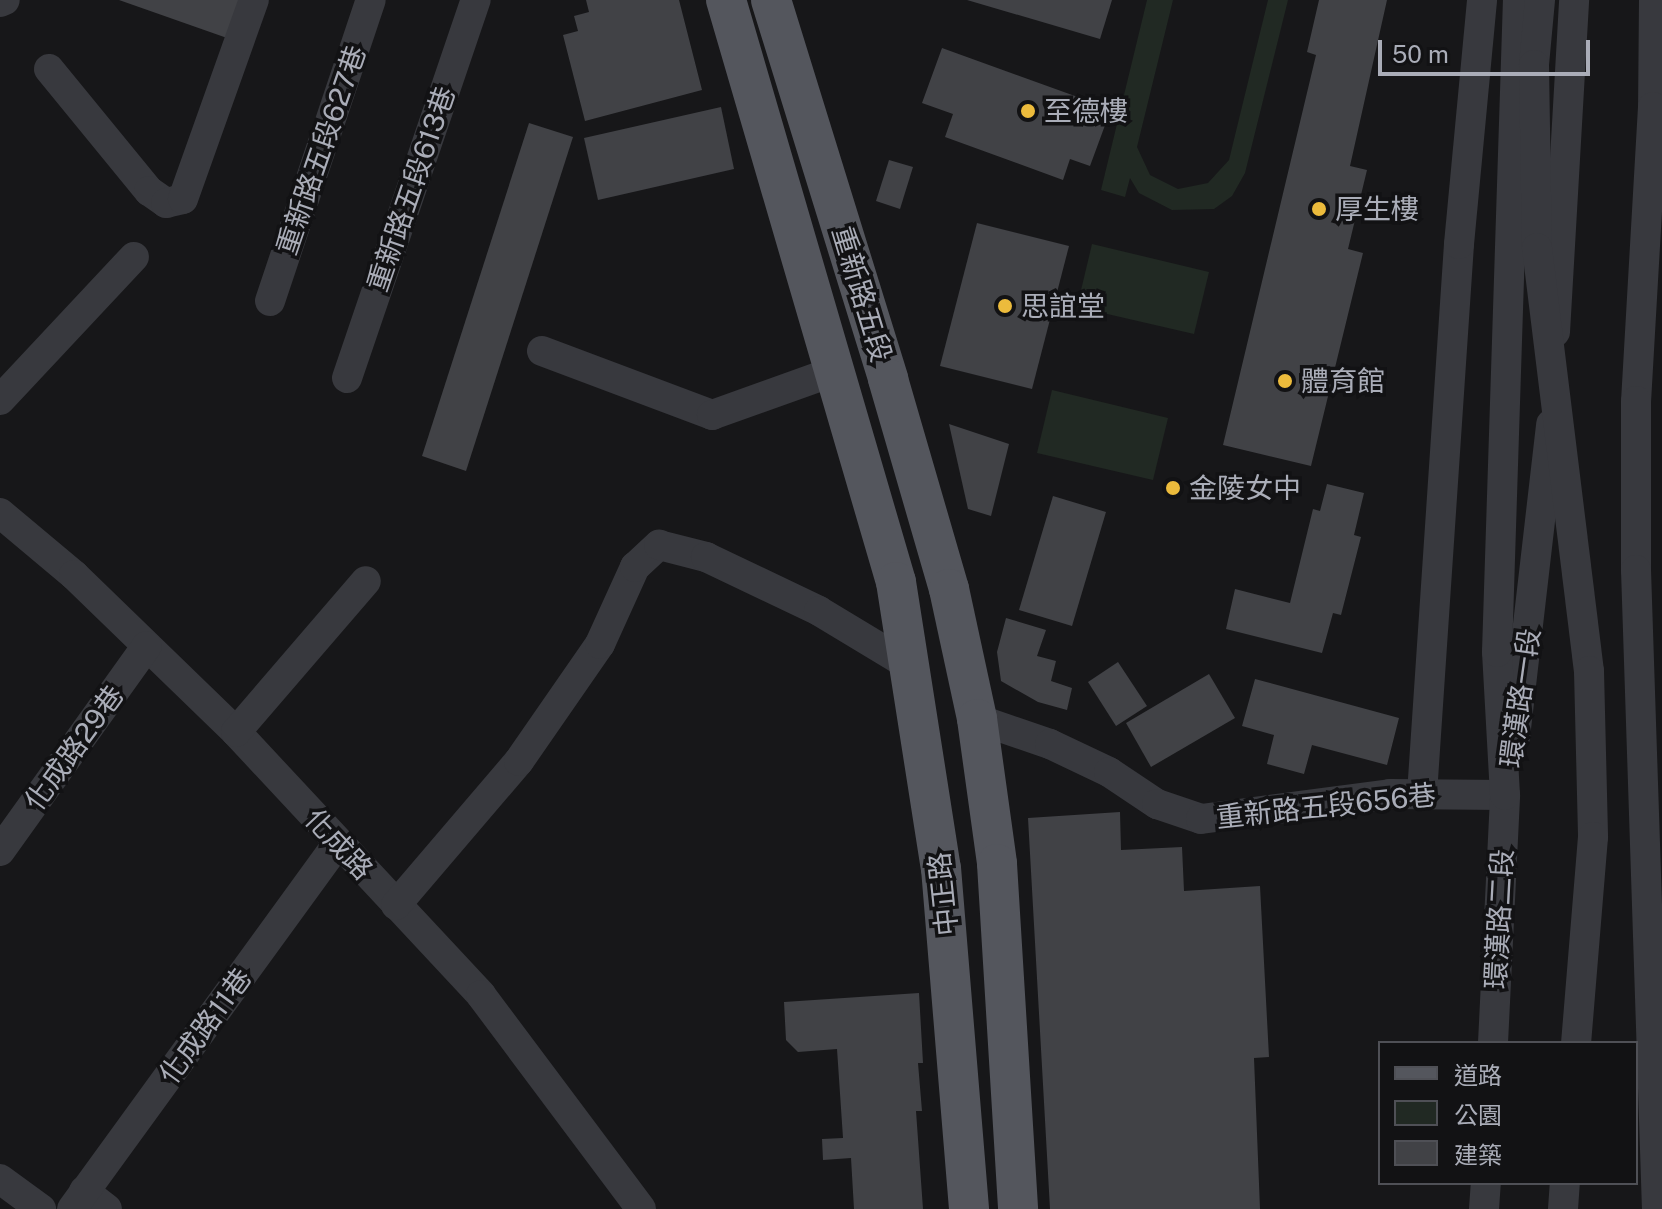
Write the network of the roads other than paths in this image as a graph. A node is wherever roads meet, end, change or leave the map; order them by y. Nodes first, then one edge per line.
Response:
1 (254, 0) edge
2 (371, 0) edge
3 (476, 0) edge
4 (726, 0) edge
5 (771, 0) edge
6 (1482, 0) edge
7 (1518, 0) edge
8 (1540, 0) edge
9 (1574, 0) edge
10 (1654, 0) edge
11 (49, 69) dead end
12 (134, 257) dead end
13 (270, 301) dead end
14 (542, 351) dead end
15 (835, 371) junction
16 (347, 378) dead end
17 (0, 400) edge
18 (0, 513) edge
19 (366, 581) dead end
20 (896, 582) joint
21 (949, 589) joint
22 (147, 646) junction
23 (910, 666) junction
24 (977, 719) junction
25 (236, 732) junction
26 (1422, 794) junction
27 (1505, 795) junction
28 (338, 843) junction
29 (0, 851) edge
30 (396, 905) junction
31 (1493, 1041) edge
32 (1576, 1041) edge
33 (0, 1179) edge
34 (1486, 1185) edge
35 (1565, 1185) edge
36 (88, 1203) edge
37 (41, 1209) edge
38 (641, 1209) edge
39 (969, 1209) edge
40 (1018, 1209) edge
41 (1484, 1209) edge
42 (1563, 1209) edge
43 (1657, 1209) edge

1 - 11 street
2 - 13 street, 重新路五段627巷
3 - 16 street, 重新路五段613巷
4 - 15 main road, 重新路五段
5 - 21 main road, 重新路五段
6 - 26 street
7 - 27 street, 環漢路一段
8 - 32 street, bridge
9 - 27 street, 環漢路一段
10 - 43 street
12 - 17 street
14 - 15 street
15 - 20 main road, 重新路五段
18 - 22 street, 化成路
19 - 25 street
20 - 23 main road, 中正路
21 - 24 main road, 中正路
22 - 25 street, 化成路
22 - 29 street, 化成路29巷
23 - 30 street
23 - 39 main road, 中正路
24 - 26 street, 重新路五段656巷
24 - 40 main road, 中正路
25 - 28 street, 化成路
26 - 27 street, 重新路五段656巷
27 - 31 street, 環漢路二段
28 - 30 street, 化成路
28 - 36 street, 化成路11巷
30 - 38 street, 化成路
33 - 37 street
34 - 41 street
35 - 42 street

